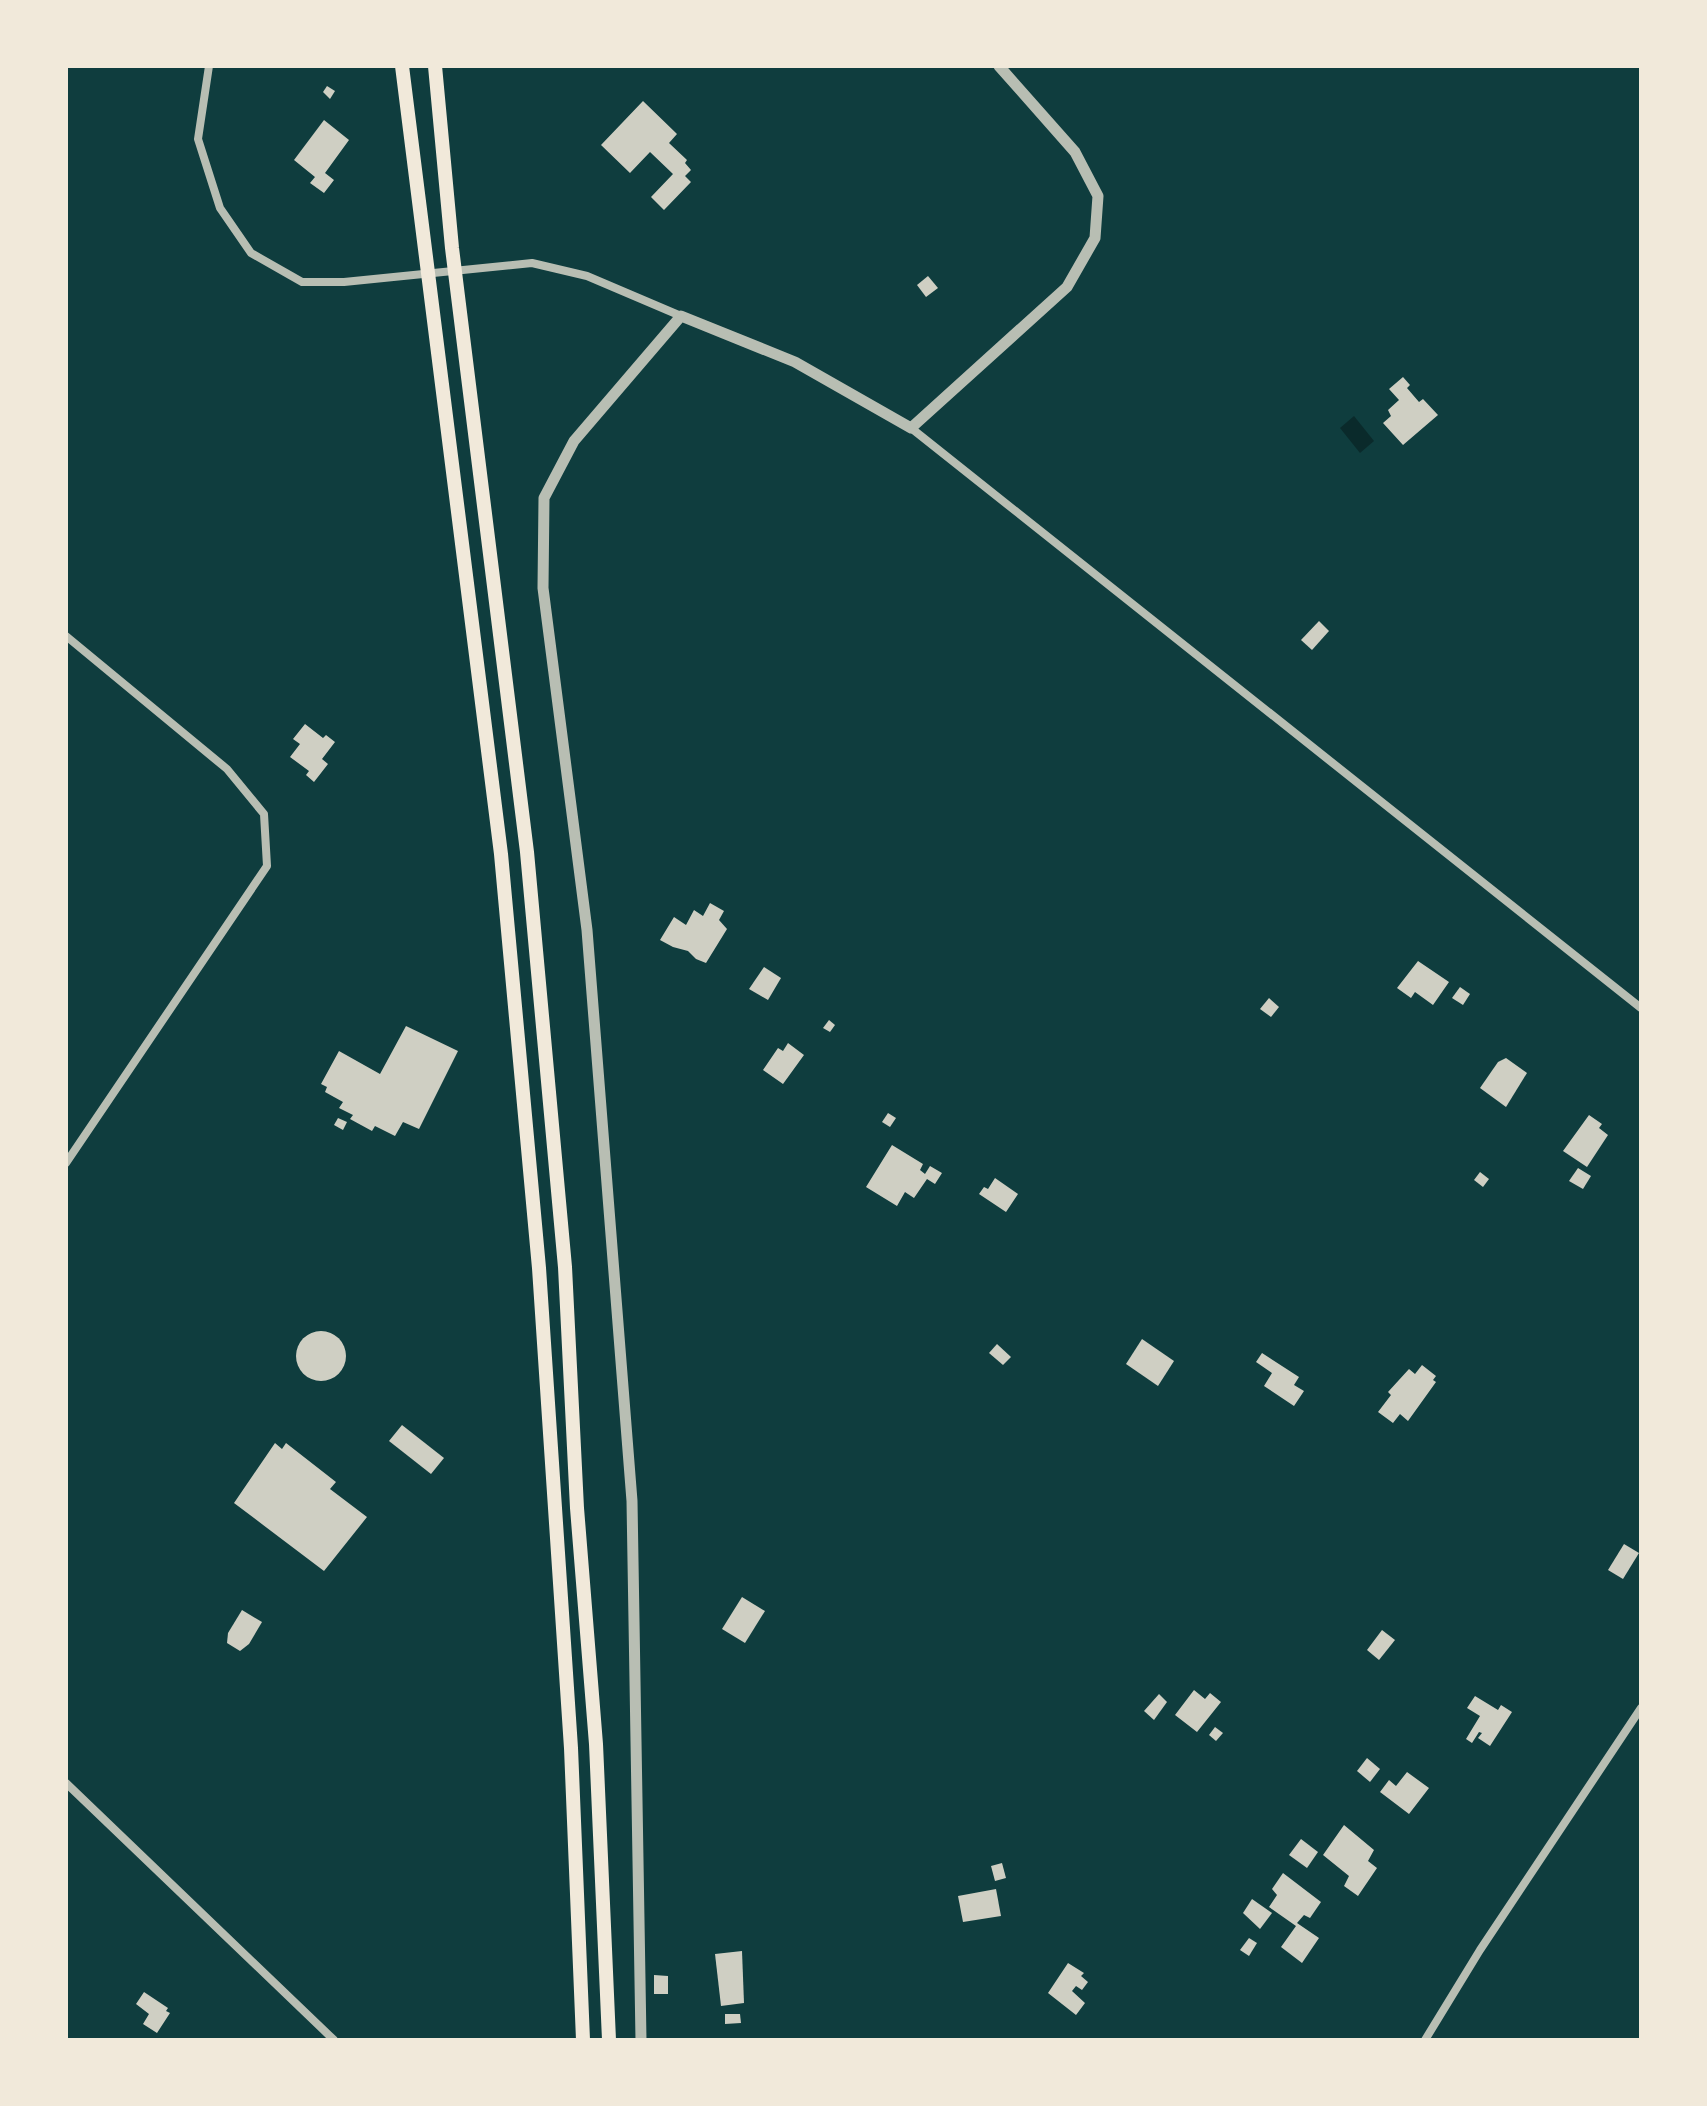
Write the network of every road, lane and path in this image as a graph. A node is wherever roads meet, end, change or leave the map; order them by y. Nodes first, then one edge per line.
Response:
1 (209, 66) edge
2 (402, 66) edge
3 (435, 66) edge
4 (999, 66) edge
5 (681, 316) junction
6 (911, 428) junction
7 (66, 636) edge
8 (1641, 1008) edge
9 (66, 1163) edge
10 (1641, 1708) edge
11 (66, 1783) edge
12 (334, 2040) edge
13 (583, 2040) edge
14 (609, 2040) edge
15 (641, 2040) edge
16 (1425, 2040) edge

1 - 5 street
2 - 13 highway
3 - 14 highway
4 - 6 street
5 - 6 street
5 - 15 street
6 - 8 street
7 - 9 street
10 - 16 street
11 - 12 street

